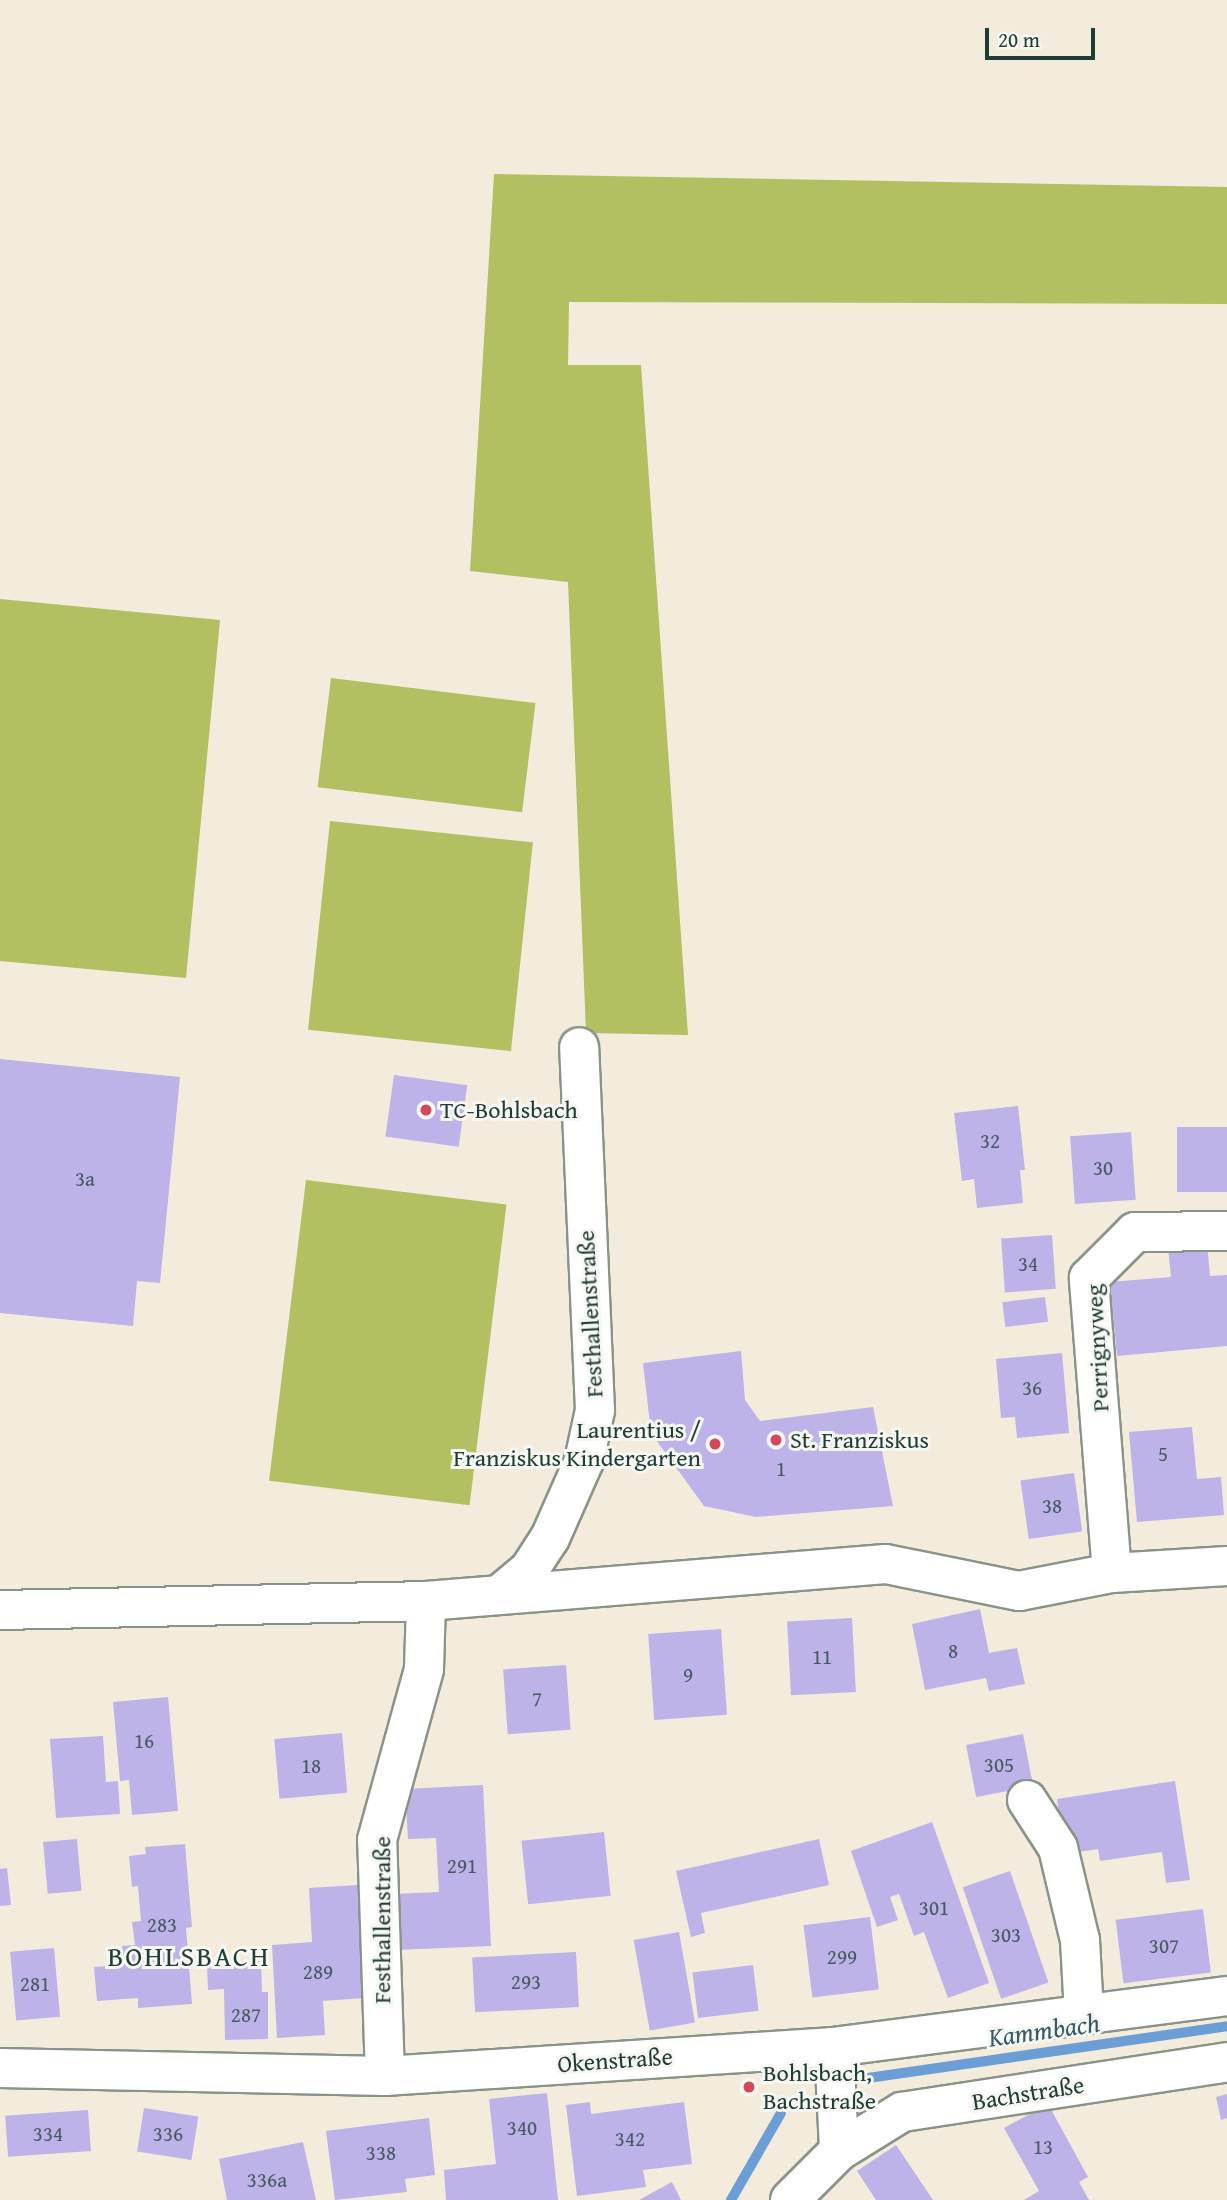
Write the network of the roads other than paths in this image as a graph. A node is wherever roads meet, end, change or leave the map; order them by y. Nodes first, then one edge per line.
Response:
1 (579, 1047) dead end
2 (1227, 1231) edge
3 (1227, 1566) edge
4 (1112, 1573) junction
5 (499, 1595) junction
6 (426, 1601) junction
7 (0, 1610) edge
8 (1027, 1800) dead end
9 (1227, 1996) edge
10 (1084, 2015) junction
11 (834, 2048) junction
12 (1227, 2062) edge
13 (0, 2068) edge
14 (385, 2076) junction
15 (839, 2151) junction
16 (790, 2200) edge

1 - 5 street, Festhallenstraße
2 - 4 street, Perrignyweg
3 - 4 street
4 - 5 street
5 - 6 street
6 - 7 street
6 - 14 street, Festhallenstraße
8 - 10 street
9 - 10 street, Okenstraße
10 - 11 street, Okenstraße
11 - 14 street, Okenstraße
11 - 15 street
12 - 15 street, Bachstraße
13 - 14 street, Okenstraße
15 - 16 street, Bachstraße

